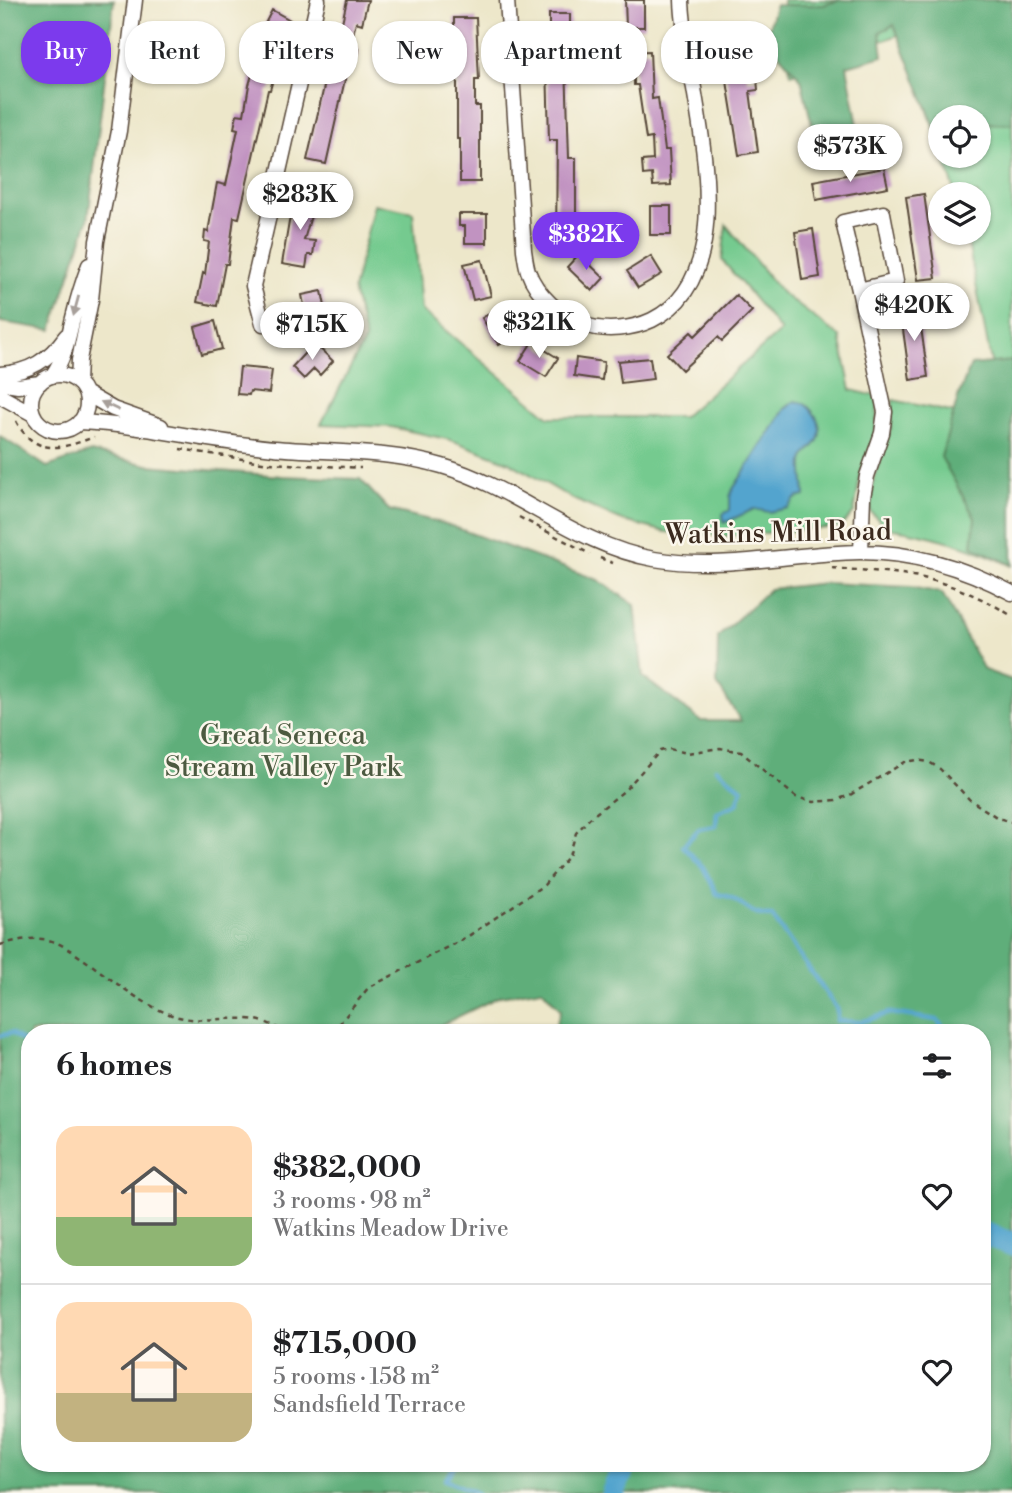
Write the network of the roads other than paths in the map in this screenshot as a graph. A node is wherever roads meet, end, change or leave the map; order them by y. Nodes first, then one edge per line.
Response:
1 (135, 0) edge
2 (318, 0) edge
3 (507, 0) edge
4 (682, 0) edge
5 (97, 241) junction
6 (859, 289) junction
7 (263, 324) dead end
8 (69, 332) junction
9 (0, 374) edge
10 (46, 379) junction
11 (0, 383) edge
12 (81, 388) junction
13 (0, 396) edge
14 (33, 414) junction
15 (79, 422) junction
16 (182, 434) junction
17 (861, 552) junction
18 (1012, 593) edge

1 - 5 street
2 - 7 street
3 - 4 street
5 -> 8 street
5 - 12 street
6 - 6 street
6 - 17 street
8 - 9 street
8 - 10 street
10 - 11 street
10 - 12 street
10 - 14 street
12 - 15 street
16 -> 12 street, Watkins Mill Road
13 - 14 street
14 - 15 street
15 - 16 street, Watkins Mill Road
16 - 17 street, Watkins Mill Road
17 - 18 street, Watkins Mill Road

